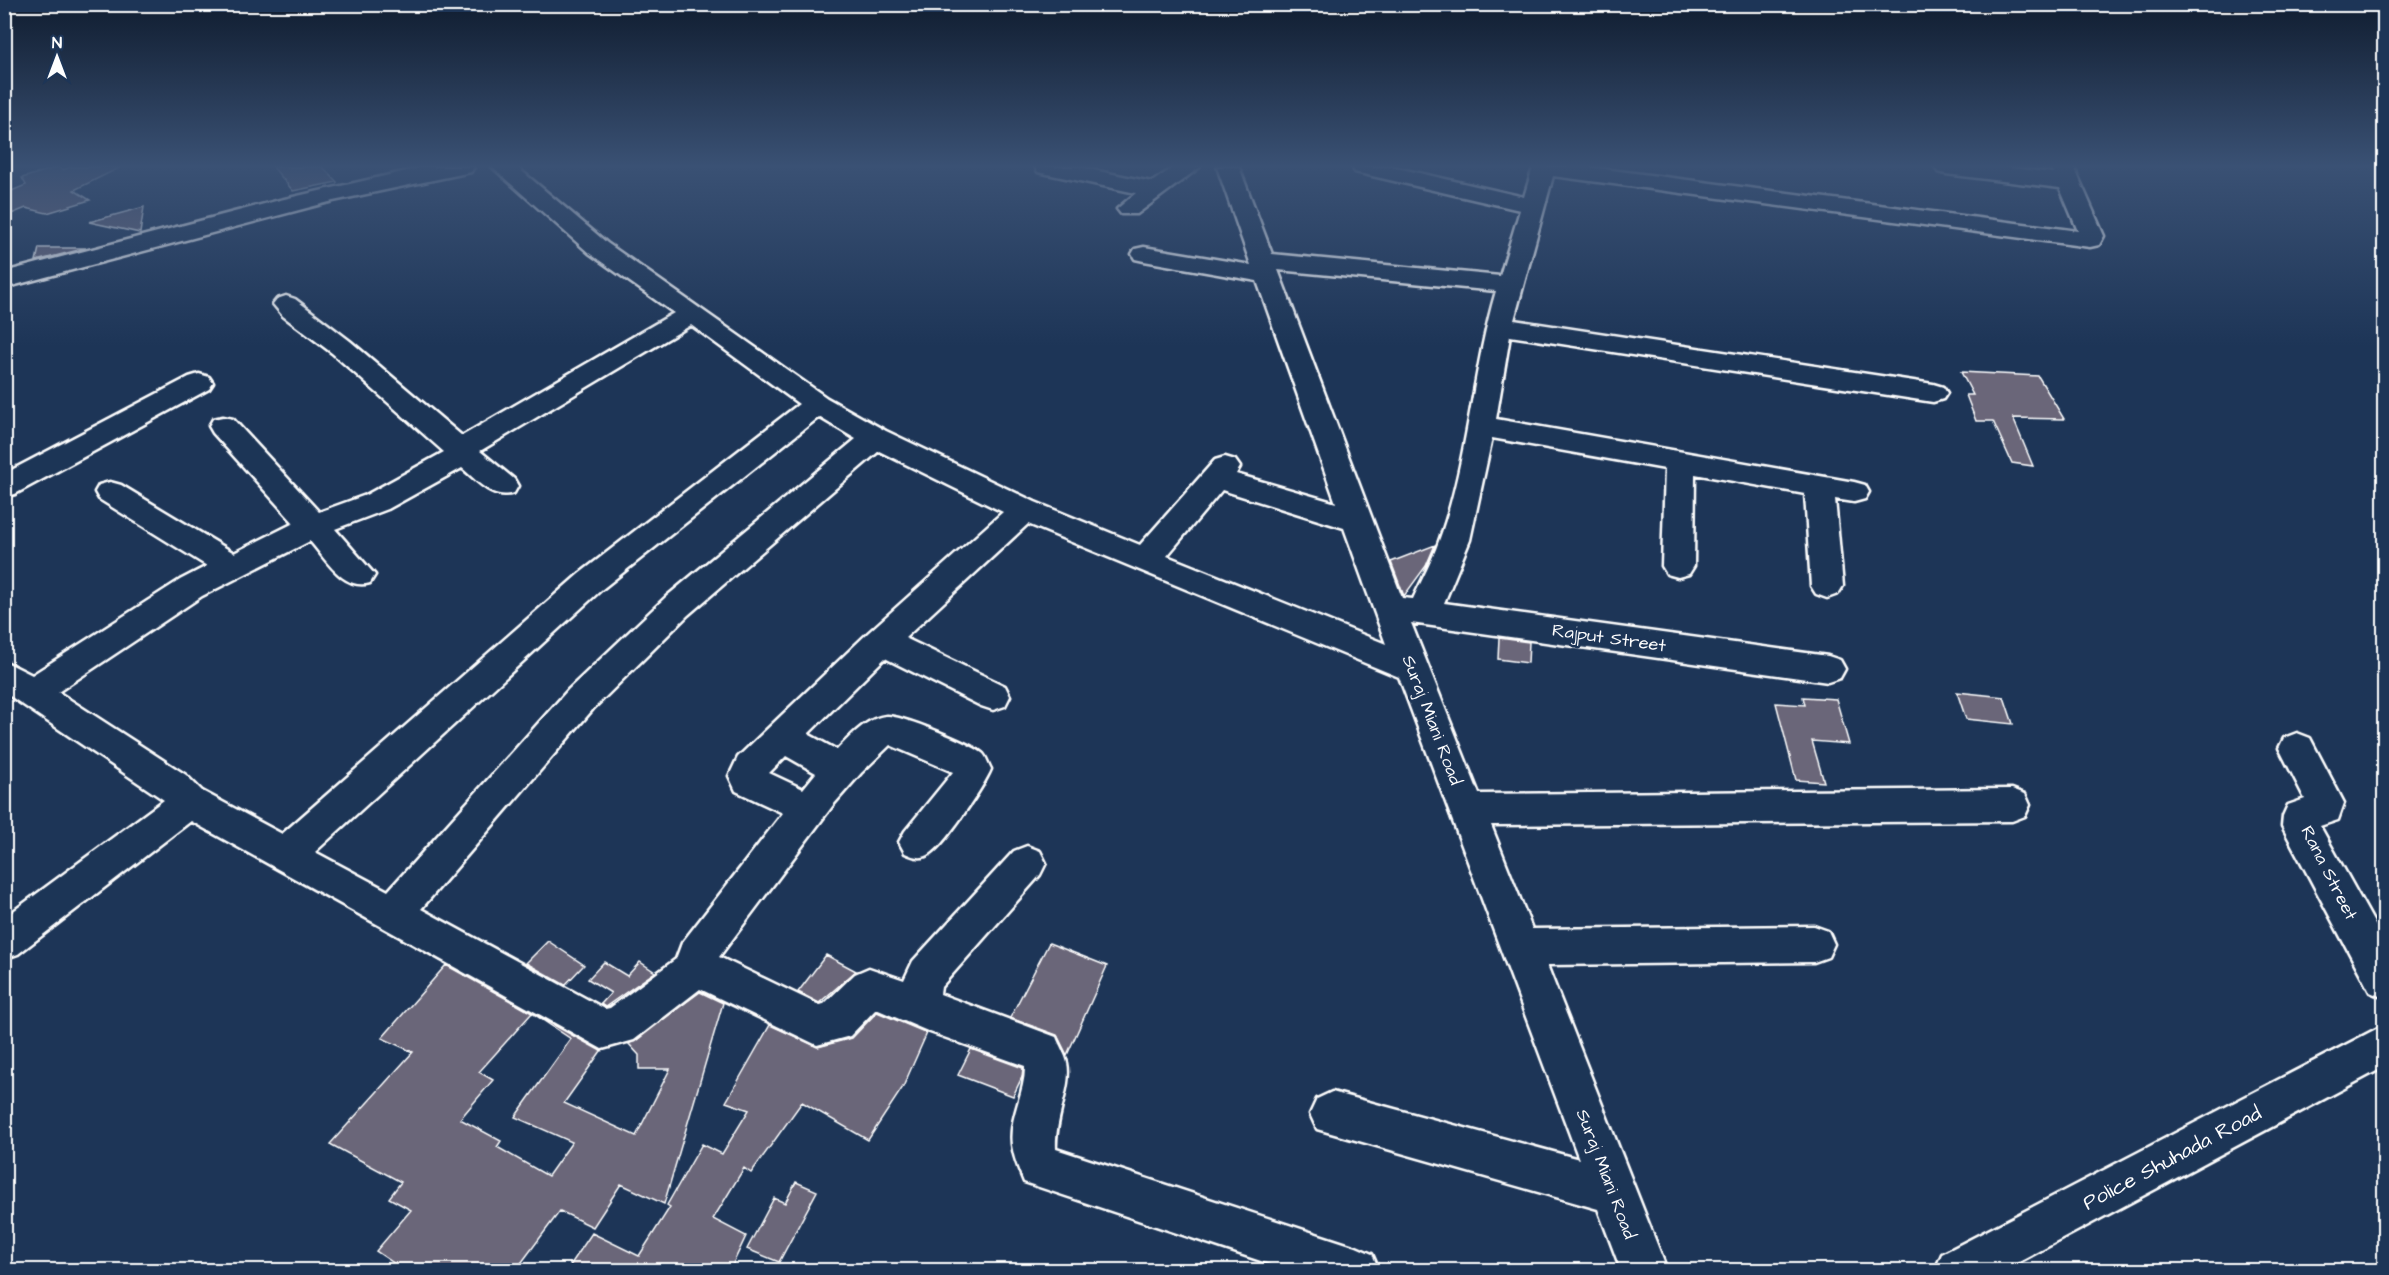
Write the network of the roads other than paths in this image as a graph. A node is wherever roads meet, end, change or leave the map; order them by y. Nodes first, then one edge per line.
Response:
1 (214, 226) edge
2 (573, 226) edge
3 (1250, 226) edge
4 (1527, 226) edge
5 (2008, 226) edge
6 (2088, 226) edge
7 (1144, 254) dead end
8 (1265, 268) junction
9 (4, 280) edge
10 (1510, 285) junction
11 (286, 304) dead end
12 (692, 313) junction
13 (1499, 326) junction
14 (199, 383) dead end
15 (1933, 393) dead end
16 (818, 404) junction
17 (223, 426) dead end
18 (1480, 426) junction
19 (876, 438) junction
20 (461, 452) junction
21 (1680, 461) junction
22 (503, 486) dead end
23 (1819, 486) junction
24 (4, 487) edge
25 (110, 492) dead end
26 (1854, 492) dead end
27 (1024, 510) junction
28 (1358, 521) junction
29 (315, 525) junction
30 (1146, 559) junction
31 (1678, 566) dead end
32 (233, 567) junction
33 (359, 575) dead end
34 (1827, 586) dead end
35 (1389, 608) junction
36 (1424, 612) junction
37 (881, 641) junction
38 (1413, 669) junction
39 (1828, 669) dead end
40 (18, 683) edge
41 (993, 696) dead end
42 (782, 736) junction
43 (2296, 748) dead end
44 (841, 770) junction
45 (189, 802) junction
46 (2012, 805) dead end
47 (810, 809) junction
48 (1467, 810) junction
49 (918, 842) dead end
50 (285, 856) junction
51 (1027, 862) dead end
52 (392, 914) junction
53 (4, 941) edge
54 (1814, 944) dead end
55 (1519, 947) junction
56 (697, 967) junction
57 (2385, 979) edge
58 (921, 1006) junction
59 (2382, 1051) edge
60 (1332, 1114) dead end
61 (1613, 1191) junction
62 (1356, 1270) edge
63 (1644, 1270) edge
64 (1958, 1270) edge

1 - 9 street
2 - 12 street
3 - 8 street, Suraj Miani Road
4 - 10 street
5 - 6 street
7 - 8 street
8 - 10 street
8 - 28 street, Suraj Miani Road
10 - 13 street
11 - 20 street
12 - 16 street
12 - 20 street
13 - 15 street
13 - 18 street
14 - 24 street
16 - 19 street
16 - 50 street
17 - 29 street
18 - 21 street
18 - 36 street
19 - 27 street
19 - 52 street
20 - 22 street
20 - 29 street
21 - 23 street
21 - 31 street
23 - 26 street
23 - 34 street
25 - 32 street
27 - 30 street
27 - 37 street
28 - 30 street
28 - 35 street, Suraj Miani Road
29 - 32 street
29 - 33 street
30 - 38 street
32 - 40 street
35 - 36 street, Rajput Street
35 - 38 street, Suraj Miani Road
36 - 39 street, Rajput Street
37 - 41 street
37 - 42 street
38 - 48 street, Suraj Miani Road
40 - 45 street
42 - 44 street
42 - 47 street
43 - 57 street, Rana Street
44 - 47 street
44 - 49 street
45 - 50 street
45 - 53 street
46 - 48 street
47 - 56 street
48 - 55 street, Suraj Miani Road
50 - 52 street
51 - 58 street
52 - 56 street
54 - 55 street
55 - 61 street, Suraj Miani Road
56 - 58 street
58 - 62 street
59 - 64 street, Police Shuhada Road
60 - 61 street
61 - 63 street, Suraj Miani Road

